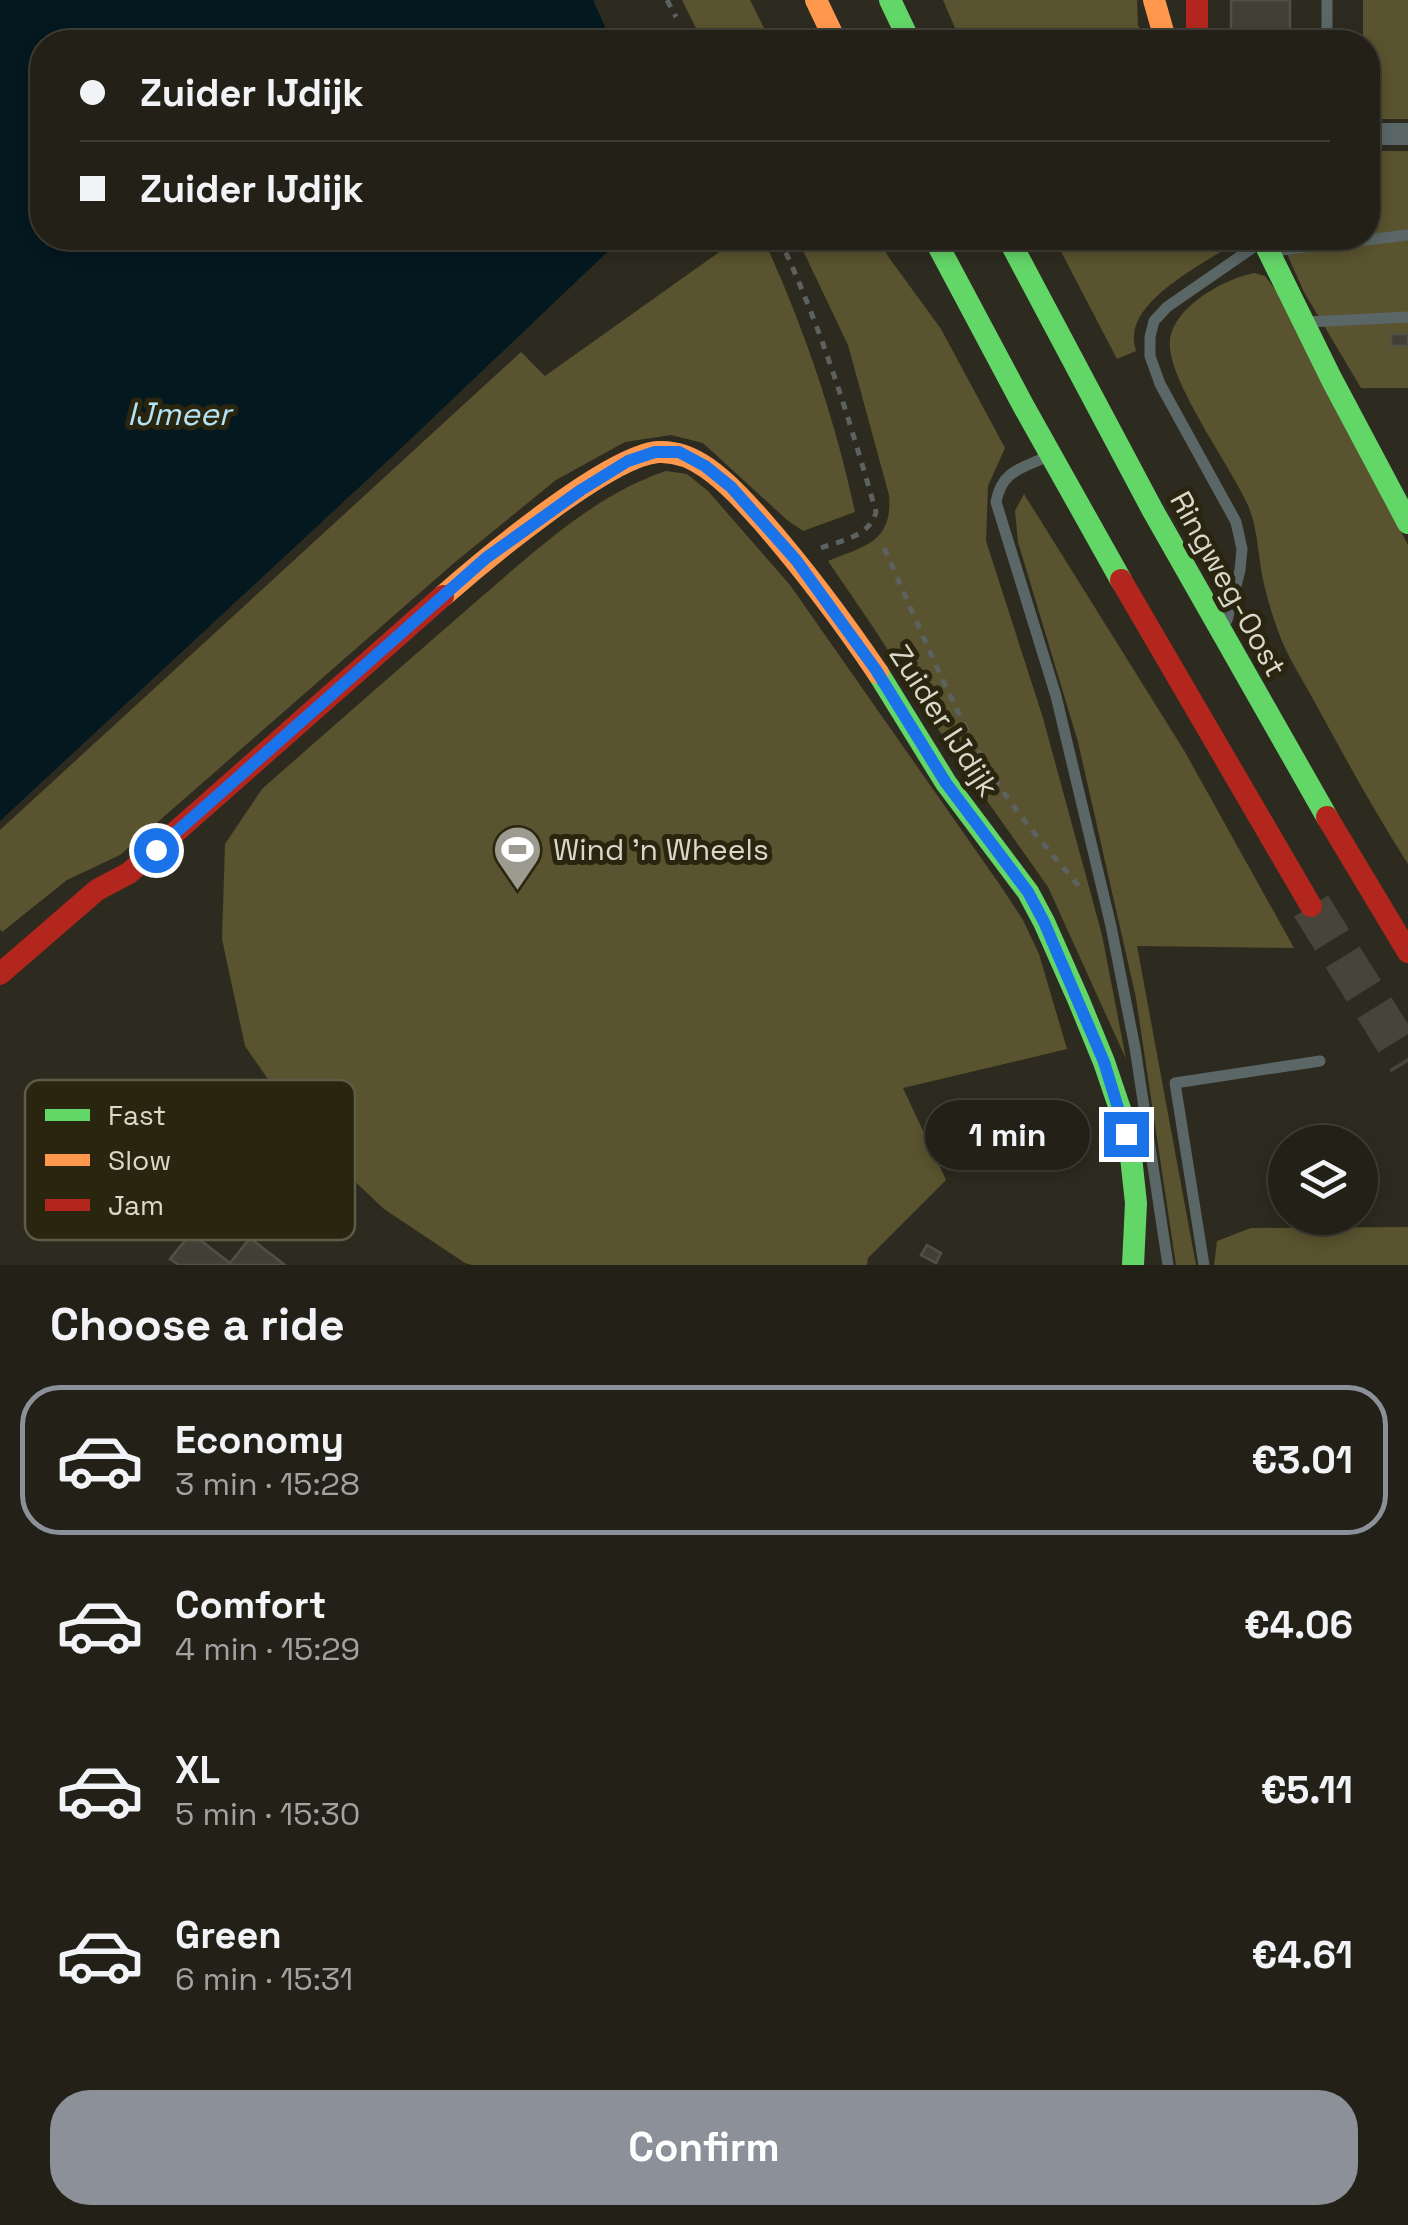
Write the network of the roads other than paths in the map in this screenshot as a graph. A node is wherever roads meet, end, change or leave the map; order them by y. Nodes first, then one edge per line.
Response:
1 (816, 0) edge
2 (890, 0) edge
3 (1154, 0) edge
4 (1197, 0) edge
5 (1327, 0) edge
6 (830, 30) edge
7 (904, 30) edge
8 (1163, 30) edge
9 (1197, 30) edge
10 (1327, 30) edge
11 (1380, 134) edge
12 (1408, 134) edge
13 (1408, 235) edge
14 (1380, 237) edge
15 (940, 250) edge
16 (1014, 250) edge
17 (1254, 250) edge
18 (1268, 250) edge
19 (1408, 316) edge
20 (1304, 322) junction
21 (1050, 455) junction
22 (1408, 523) edge
23 (1222, 638) junction
24 (1310, 906) tunnel mouth
25 (1408, 952) edge
26 (0, 974) edge
27 (1320, 1062) dead end
28 (1134, 1265) edge
29 (1168, 1265) edge
30 (1204, 1265) edge

1 - 6 main road
2 - 7 main road
3 - 8 main road
4 - 9 main road
5 - 10 lane
11 - 12 street
13 - 14 lane
15 - 21 main road
16 - 23 main road, Ringweg-Oost
17 - 23 lane
18 - 20 main road
19 - 20 lane
20 - 22 main road
21 - 24 main road
21 - 29 lane
23 - 25 main road, Ringweg-Oost
26 - 28 main road, Zuider IJdijk
27 - 30 lane

